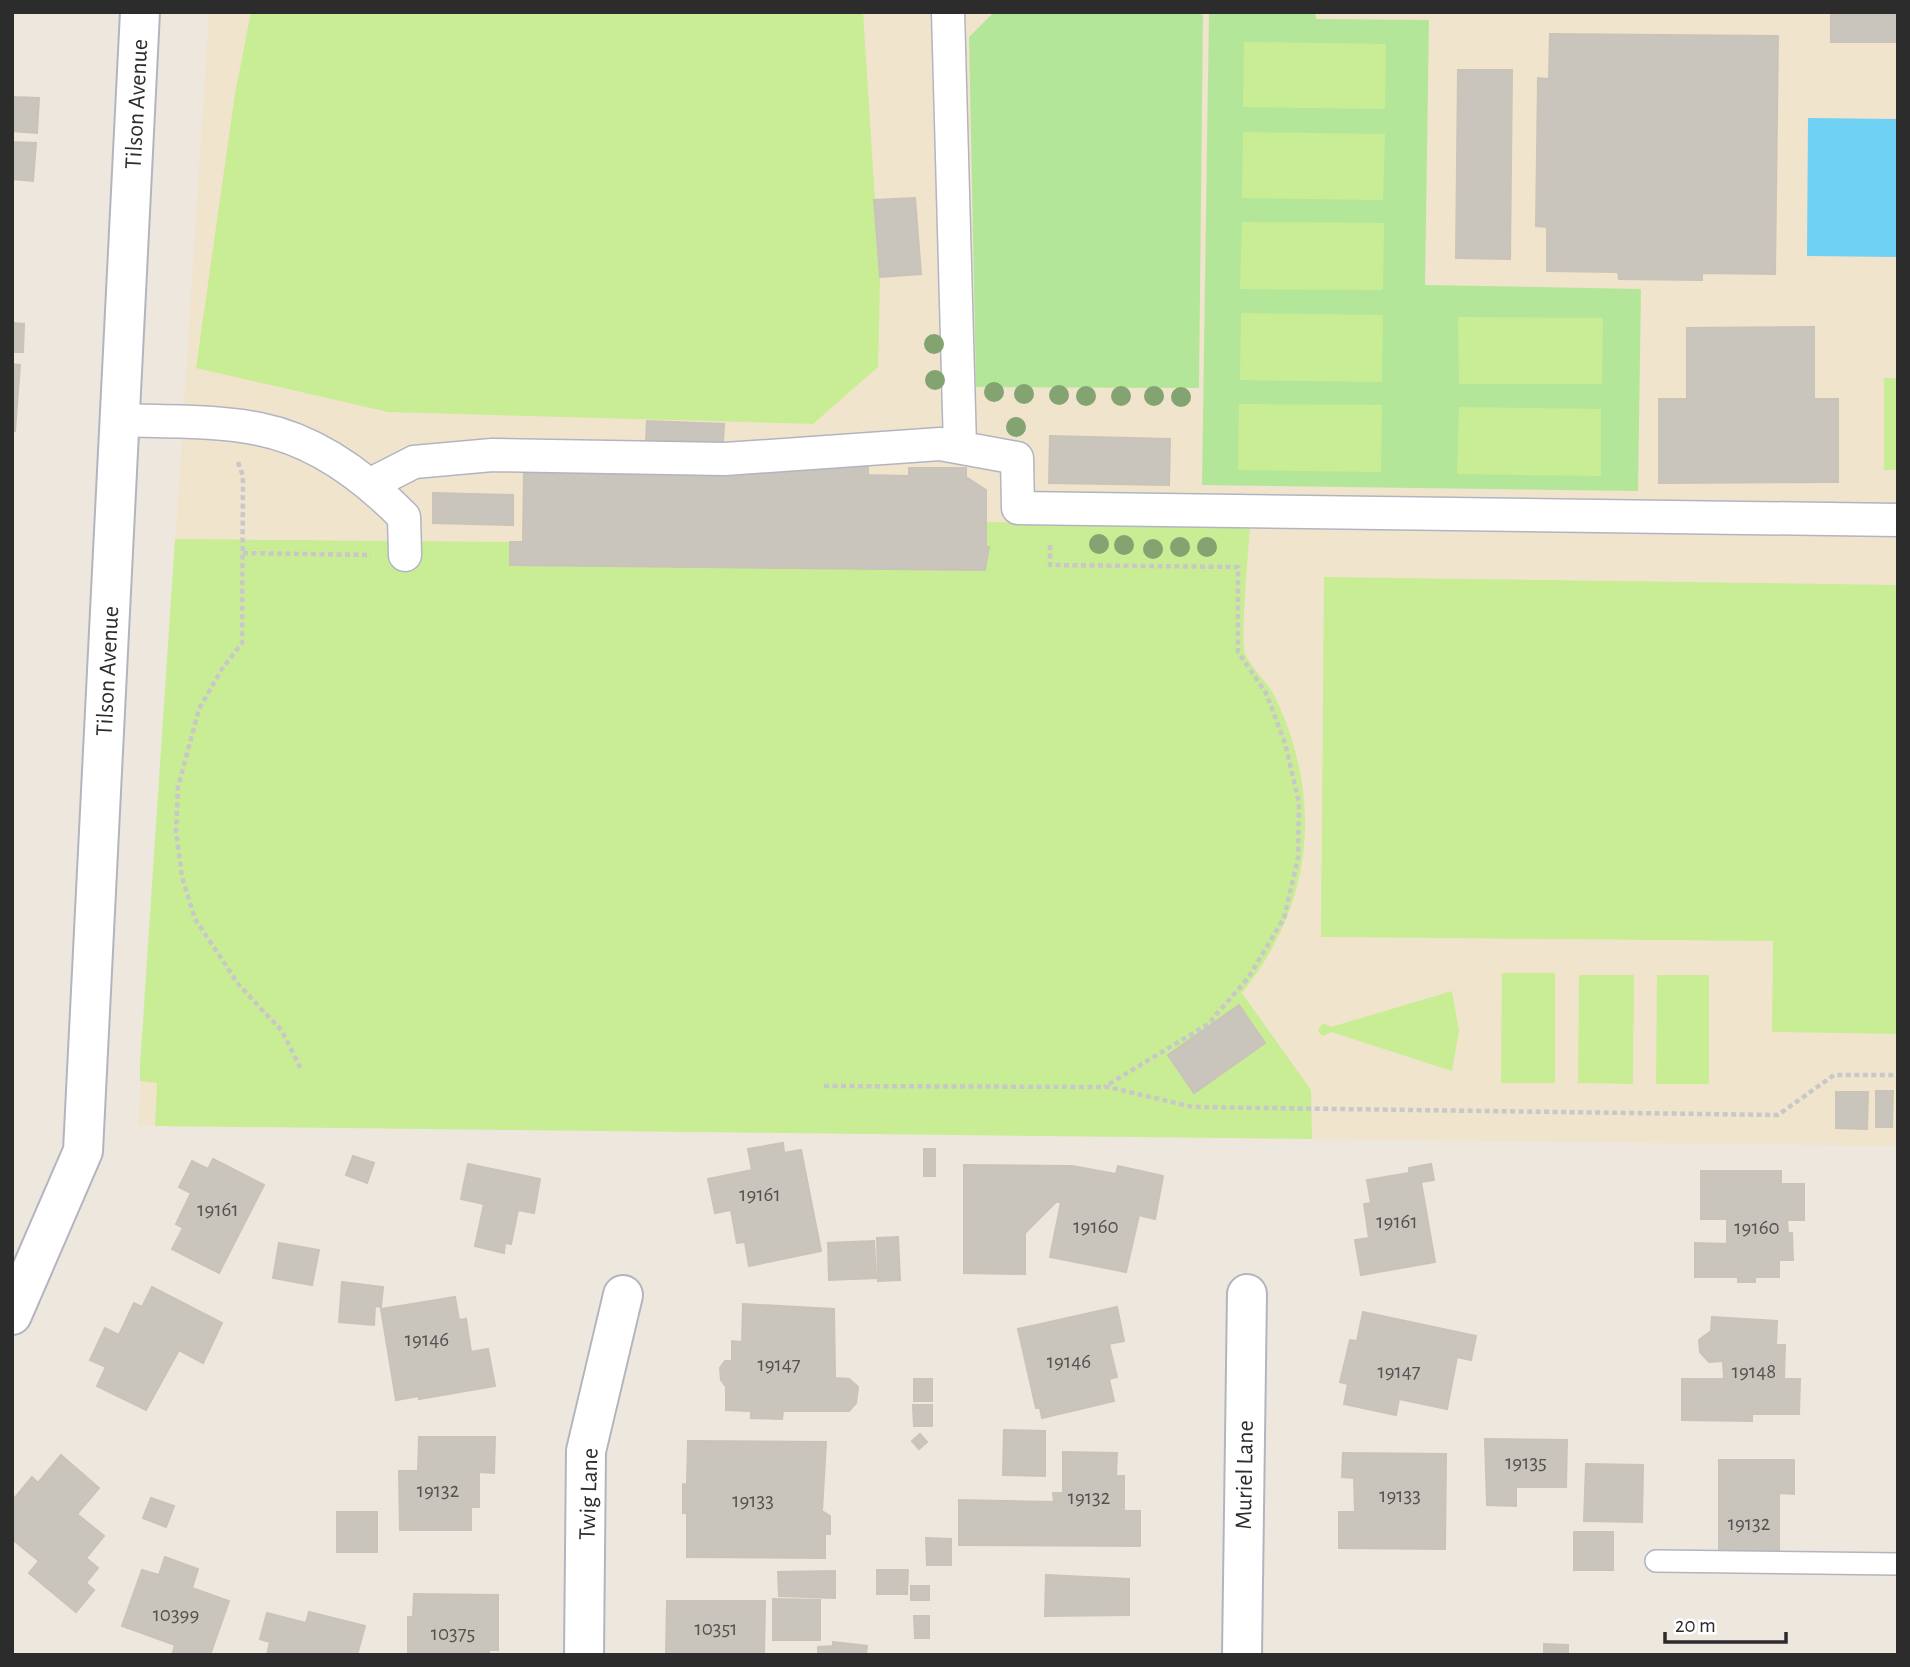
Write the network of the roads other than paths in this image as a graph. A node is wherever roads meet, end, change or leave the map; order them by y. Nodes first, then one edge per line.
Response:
1 (141, 12) edge
2 (948, 12) edge
3 (120, 420) junction
4 (960, 447) junction
5 (371, 484) junction
6 (1898, 520) edge
7 (405, 555) road end
8 (1247, 1294) dead end
9 (623, 1295) dead end
10 (12, 1315) edge
11 (1656, 1561) dead end
12 (1898, 1564) edge
13 (584, 1655) edge
14 (1242, 1655) edge

1 - 3 street, Tilson Avenue
2 - 4 street
3 - 5 street
3 - 10 street, Tilson Avenue
4 - 5 street
4 - 6 street
5 - 7 street
8 - 14 street, Muriel Lane
9 - 13 street, Twig Lane
11 - 12 lane

